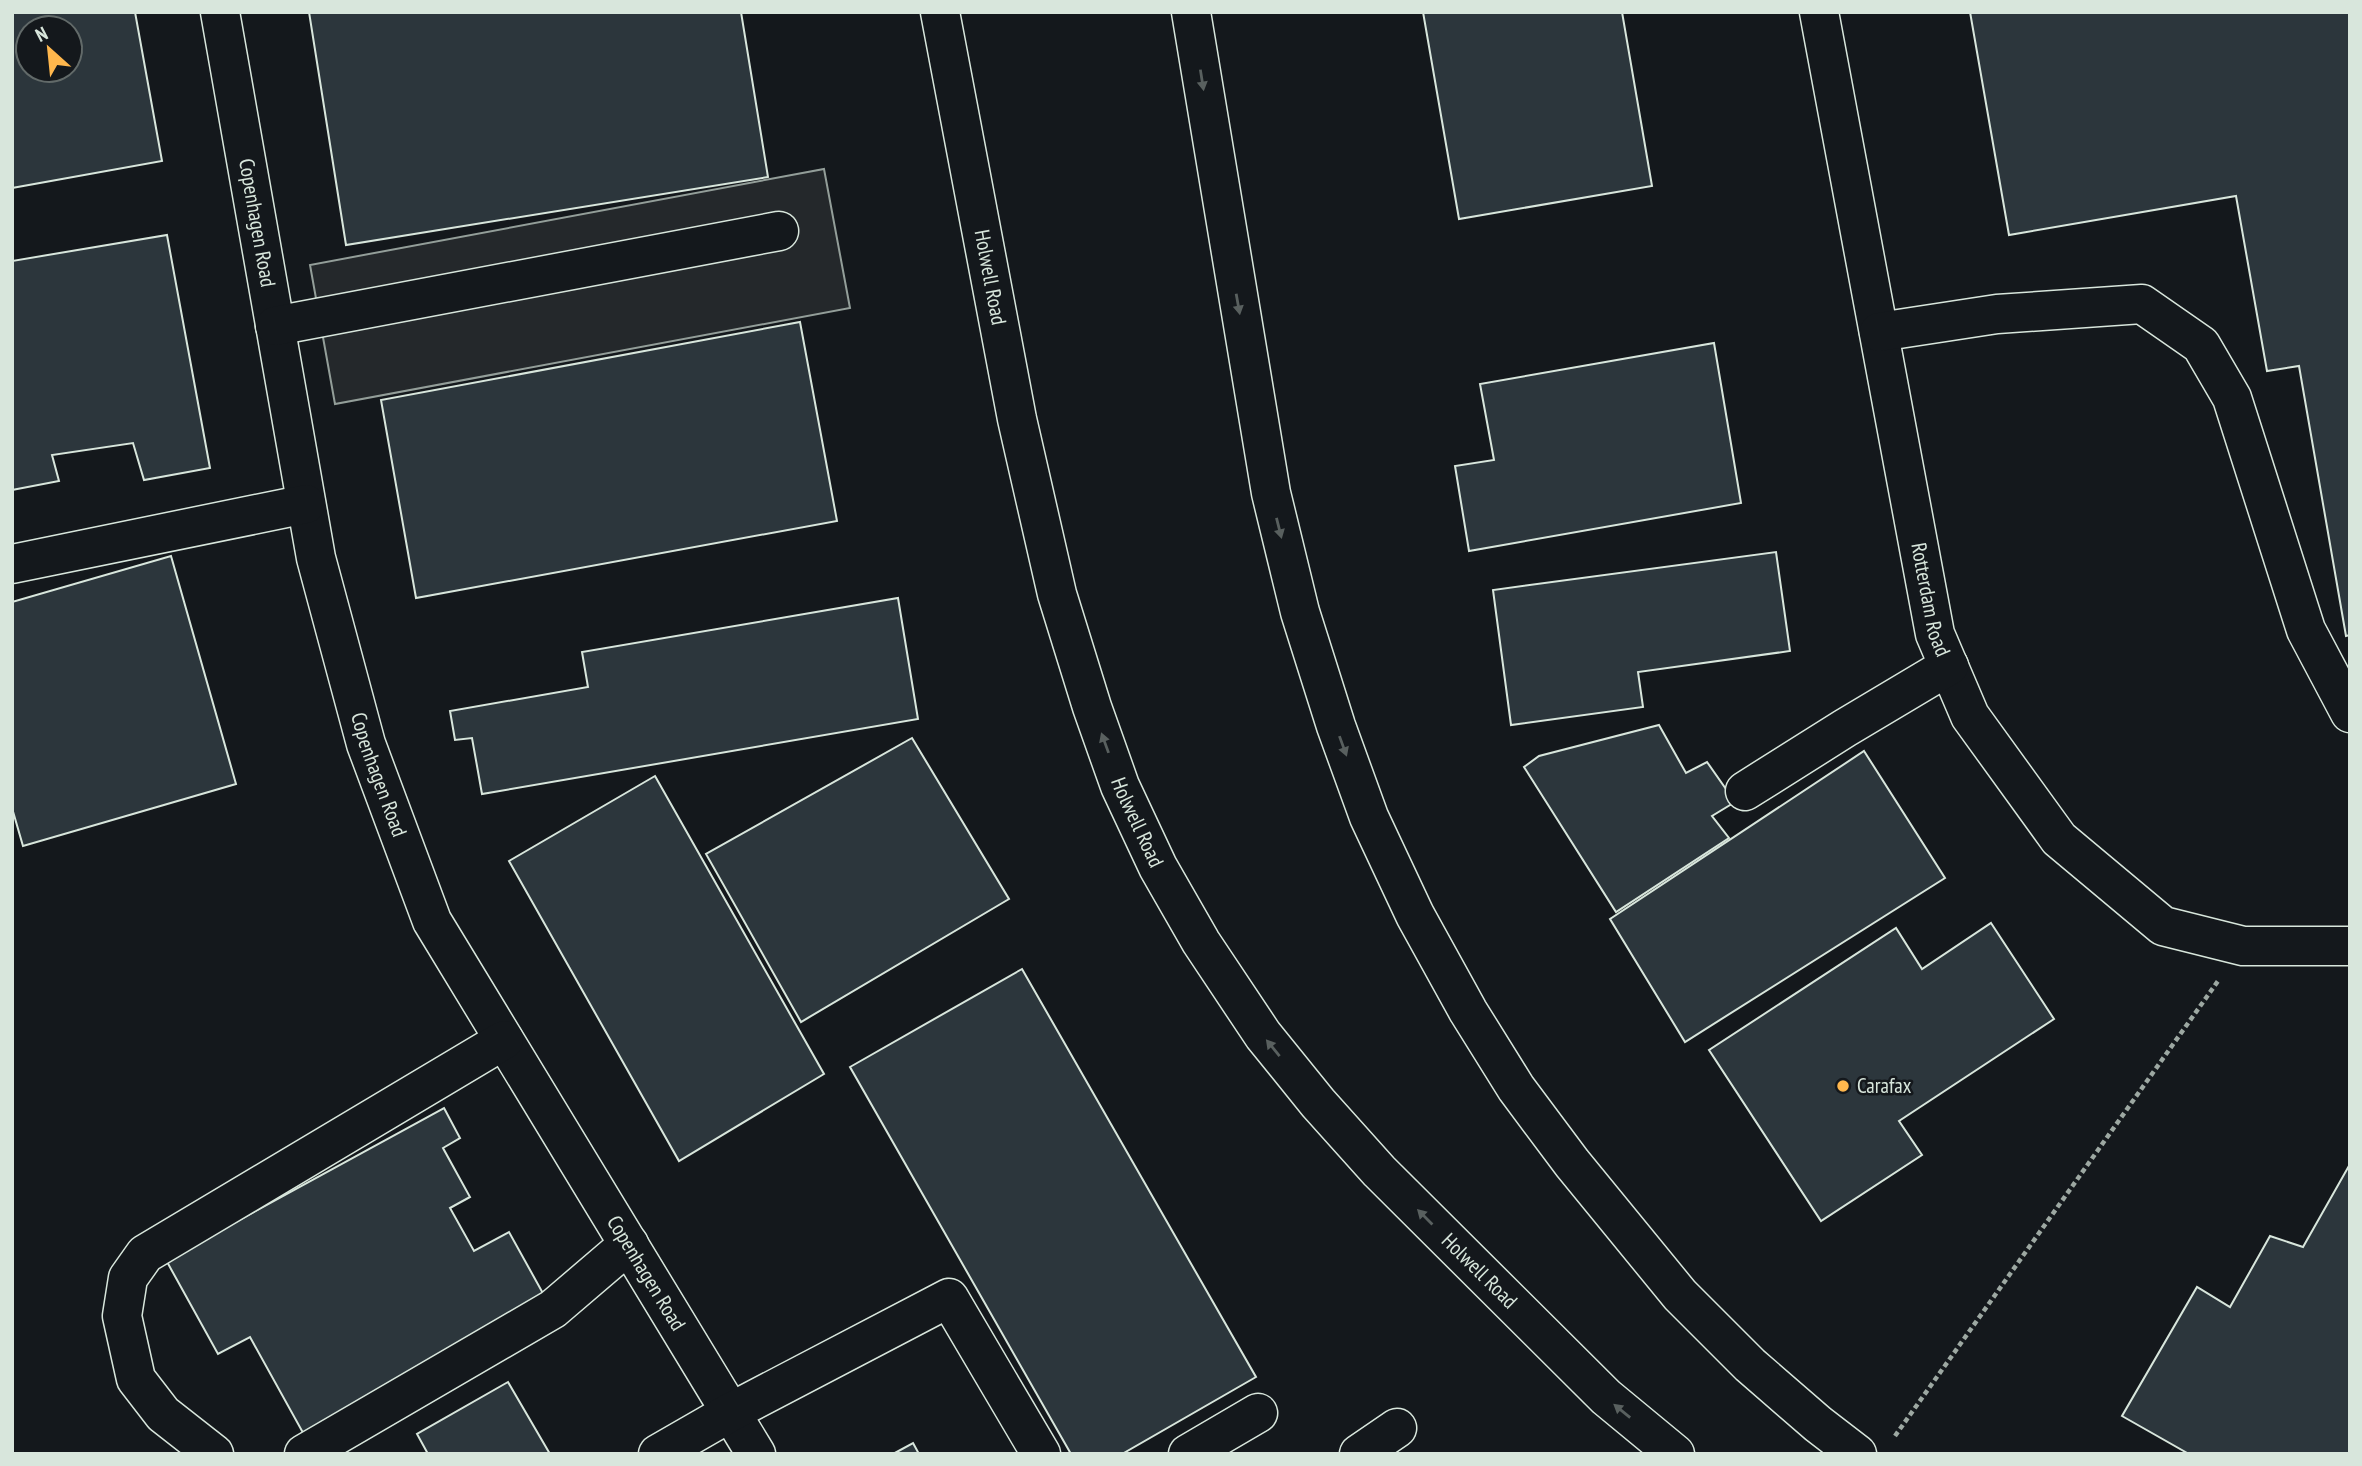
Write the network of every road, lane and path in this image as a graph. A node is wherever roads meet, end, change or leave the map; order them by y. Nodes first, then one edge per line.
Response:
1 (220, 12) edge
2 (940, 12) edge
3 (1191, 12) edge
4 (1819, 12) edge
5 (779, 230) dead end
6 (275, 326) junction
7 (1879, 332) junction
8 (306, 504) junction
9 (12, 564) edge
10 (1949, 666) junction
11 (2350, 713) edge
12 (1745, 791) dead end
13 (2243, 946) junction
14 (2350, 946) edge
15 (504, 1040) junction
16 (629, 1244) junction
17 (731, 1412) junction
18 (1258, 1413) dead end
19 (1397, 1427) dead end
20 (1872, 1450) edge
21 (214, 1454) edge
22 (304, 1454) edge
23 (658, 1454) edge
24 (756, 1454) edge
25 (1041, 1454) edge
26 (1188, 1454) edge
27 (1359, 1454) edge
28 (1675, 1454) edge

1 - 6 main road, Copenhagen Road
28 -> 2 main road, Holwell Road
3 -> 20 main road
4 - 7 main road, Rotterdam Road
5 - 6 main road
6 - 8 main road, Copenhagen Road
7 - 10 main road, Rotterdam Road
7 - 11 main road
8 - 9 main road
8 - 15 main road, Copenhagen Road
10 - 12 main road
10 - 13 main road, Rotterdam Road
13 - 14 main road, Rotterdam Road
13 - 20 path
15 - 16 main road, Copenhagen Road
15 - 21 main road
16 - 17 main road, Copenhagen Road
16 - 22 main road
17 - 23 main road
17 - 24 main road, Copenhagen Road
17 - 25 main road
18 - 26 main road
19 - 27 main road

